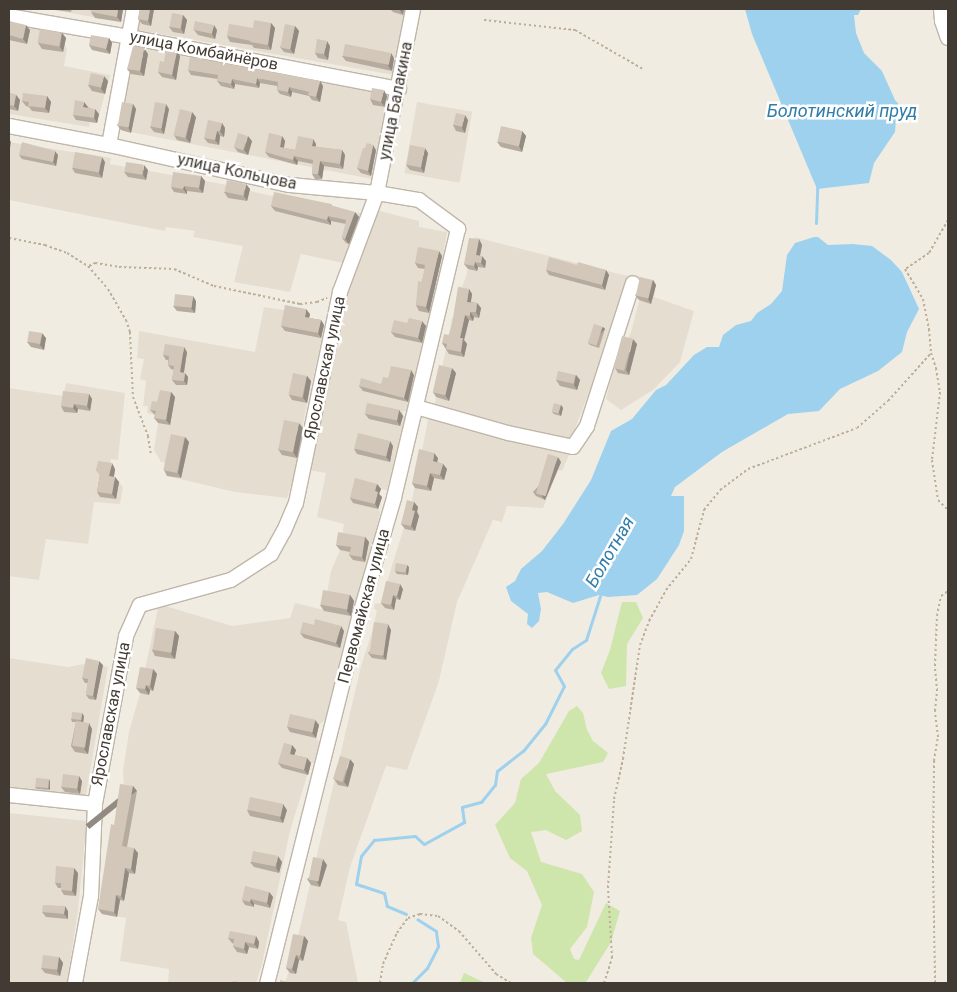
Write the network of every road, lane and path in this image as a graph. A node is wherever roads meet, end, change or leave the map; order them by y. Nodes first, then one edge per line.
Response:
1 (134, 9) edge
2 (413, 9) edge
3 (941, 9) edge
4 (9, 16) edge
5 (484, 20) dead end
6 (129, 36) junction
7 (948, 38) edge
8 (643, 69) dead end
9 (399, 89) junction
10 (9, 126) edge
11 (109, 144) junction
12 (377, 193) junction
13 (948, 220) edge
14 (947, 226) edge
15 (458, 229) joint
16 (9, 238) edge
17 (88, 266) junction
18 (633, 283) dead end
19 (340, 292) junction
20 (931, 353) junction
21 (416, 408) junction
22 (151, 456) dead end
23 (948, 510) edge
24 (948, 591) edge
25 (9, 795) edge
26 (94, 804) junction
27 (74, 983) edge
28 (268, 983) edge
29 (380, 983) edge
30 (511, 983) edge
31 (604, 983) edge
32 (935, 983) edge

1 - 6 street
2 - 9 street, улица Балакина
3 - 7 street
4 - 6 street, улица Комбайнёров
5 - 8 path
6 - 9 street, улица Комбайнёров
6 - 11 street
9 - 12 street, улица Балакина
10 - 11 street, улица Кольцова
11 - 12 street, улица Кольцова
12 - 15 street, улица Кольцова
12 - 19 street, Ярославская улица
13 - 14 path
14 - 20 path
15 - 21 street, Первомайская улица
16 - 17 path
17 - 19 path
17 - 22 path
18 - 21 street
19 - 26 street, Ярославская улица
20 - 23 path
20 - 31 path
21 - 28 street, Первомайская улица
24 - 32 path
25 - 26 street
26 - 27 street, Ярославская улица
29 - 30 path

